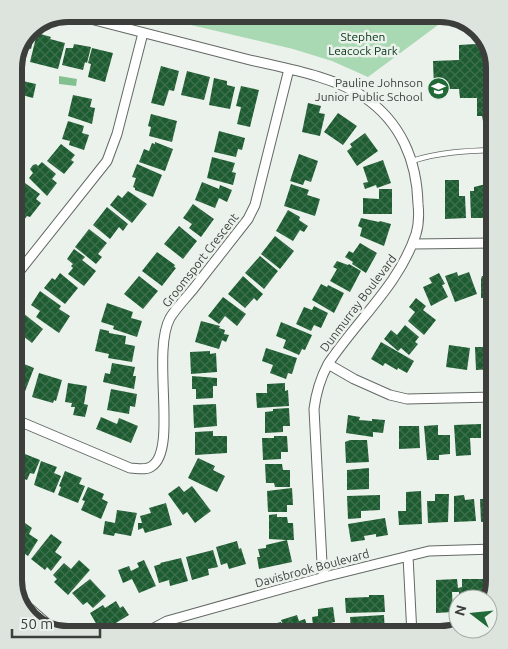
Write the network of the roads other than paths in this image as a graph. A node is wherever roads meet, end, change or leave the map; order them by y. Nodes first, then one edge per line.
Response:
1 (102, 22) edge
2 (143, 33) junction
3 (288, 69) junction
4 (486, 150) edge
5 (412, 161) junction
6 (486, 243) edge
7 (413, 244) junction
8 (23, 267) edge
9 (328, 364) junction
10 (486, 397) edge
11 (22, 423) edge
12 (486, 550) edge
13 (408, 556) junction
14 (324, 577) junction
15 (158, 626) edge
16 (412, 626) edge

1 - 2 street, Dunmurray Boulevard
2 - 3 street, Dunmurray Boulevard
2 - 8 street
3 - 5 street, Dunmurray Boulevard
3 - 11 street, Groomsport Crescent
4 - 5 lane
5 - 7 street, Dunmurray Boulevard
6 - 7 street
7 - 9 street, Dunmurray Boulevard
9 - 10 street
9 - 14 street, Dunmurray Boulevard
12 - 13 street, Davisbrook Boulevard
13 - 14 street, Davisbrook Boulevard
13 - 16 street
14 - 15 street, Davisbrook Boulevard

